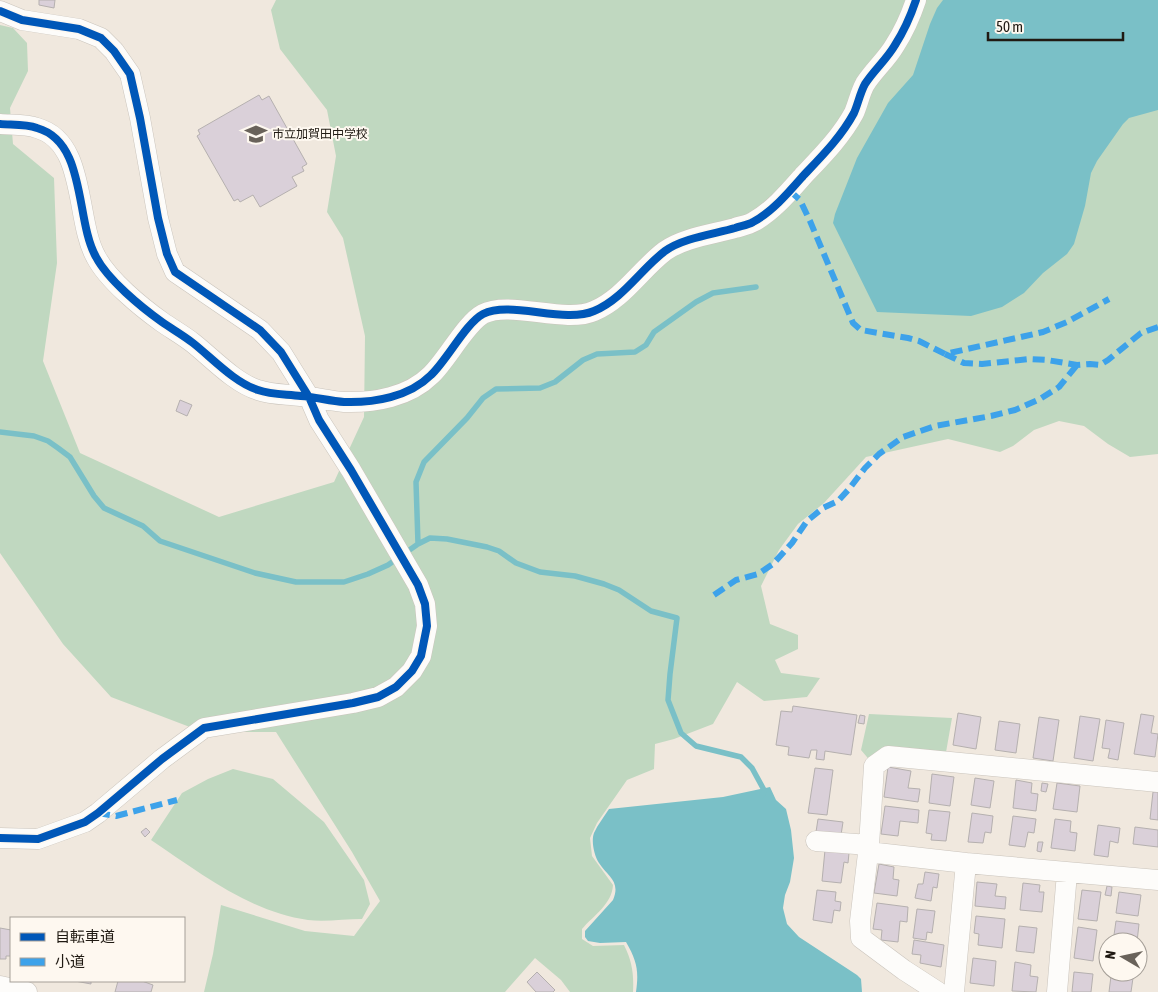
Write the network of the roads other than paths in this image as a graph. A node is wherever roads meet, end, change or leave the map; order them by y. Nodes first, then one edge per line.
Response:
1 (916, 0) edge
2 (0, 10) edge
3 (0, 124) edge
4 (309, 396) junction
5 (1158, 782) edge
6 (0, 838) edge
7 (816, 841) dead end
8 (868, 848) junction
9 (966, 863) junction
10 (1066, 873) junction
11 (1158, 880) edge
12 (0, 986) edge
13 (27, 992) edge
14 (938, 992) edge
15 (954, 992) edge
16 (1058, 992) edge

1 - 4 street
2 - 4 street
3 - 4 street
4 - 6 street
5 - 8 street
7 - 8 street
8 - 9 street
8 - 14 street
9 - 10 street
9 - 15 street
10 - 11 street
10 - 16 street
12 - 13 street

